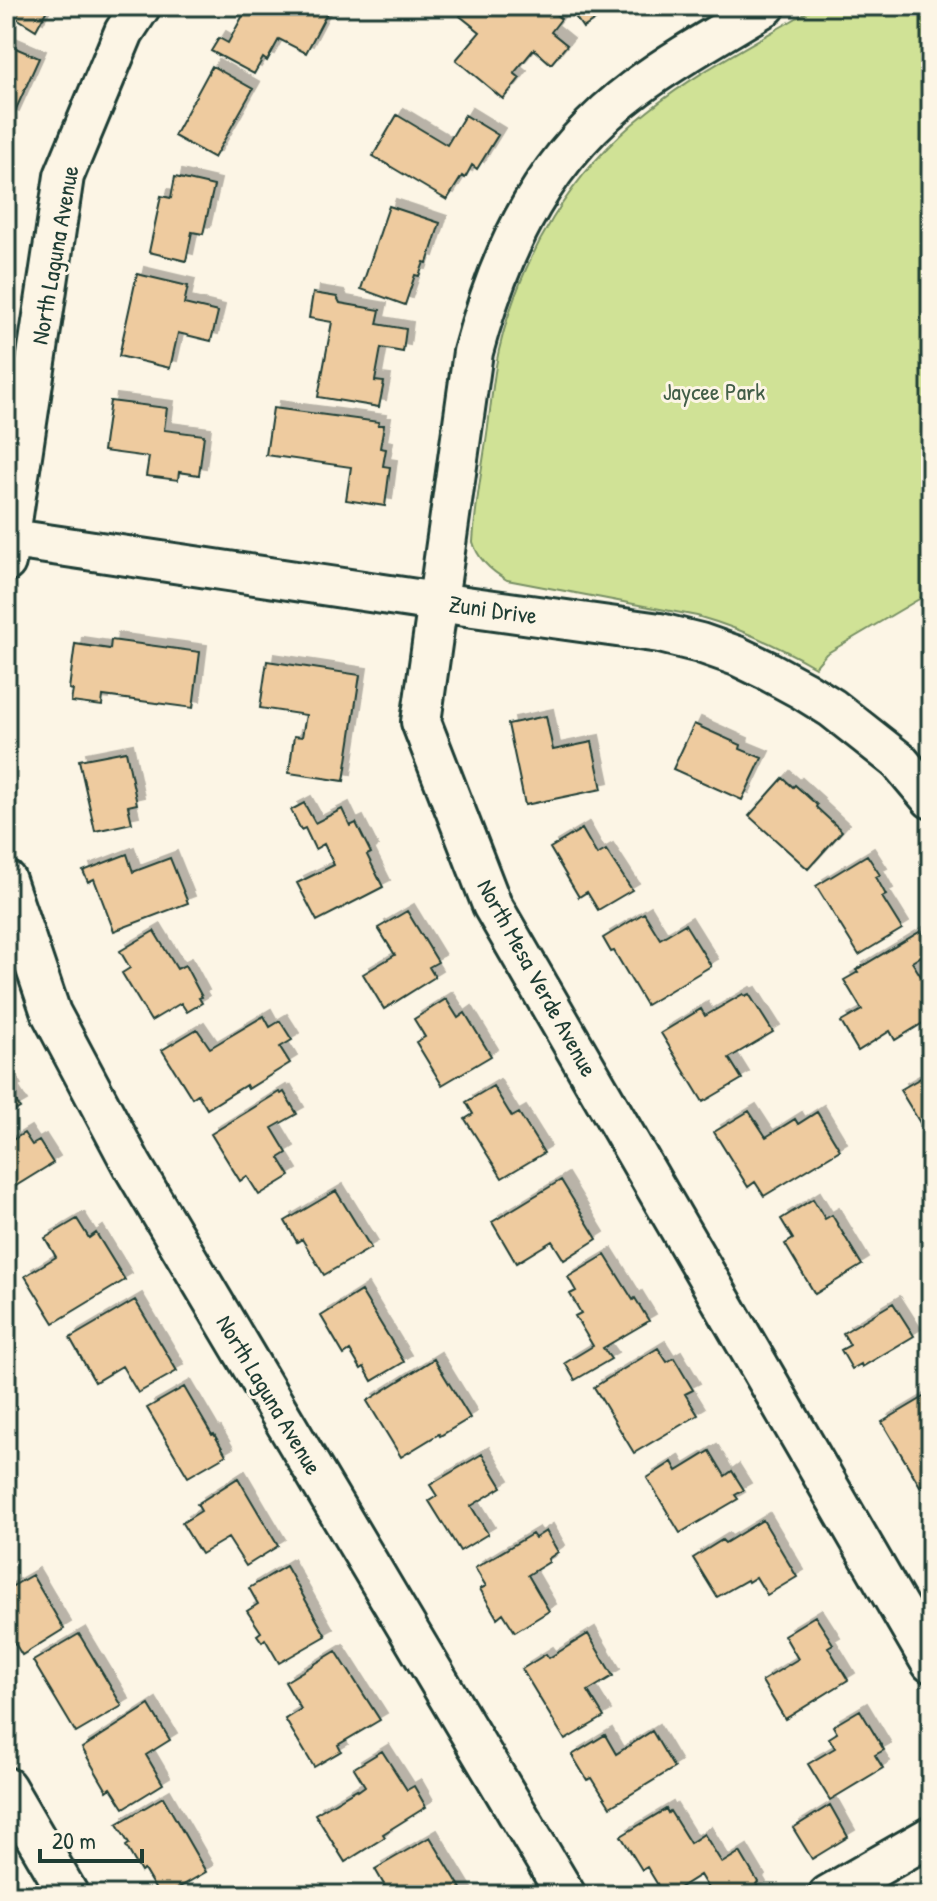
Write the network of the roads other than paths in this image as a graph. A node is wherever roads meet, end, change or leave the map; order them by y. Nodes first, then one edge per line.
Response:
1 (141, 6) edge
2 (766, 6) edge
3 (7, 547) edge
4 (437, 602) junction
5 (931, 799) edge
6 (6, 880) edge
7 (931, 1663) edge
8 (6, 1787) edge
9 (931, 1836) edge
10 (69, 1895) edge
11 (566, 1895) edge
12 (828, 1895) edge

1 - 3 street, North Laguna Avenue
2 - 4 street, North Mesa Verde Avenue
3 - 4 street, Zuni Drive
4 - 5 street, Zuni Drive
4 - 7 street, North Mesa Verde Avenue
6 - 11 street, North Laguna Avenue
8 - 10 street
9 - 12 street

